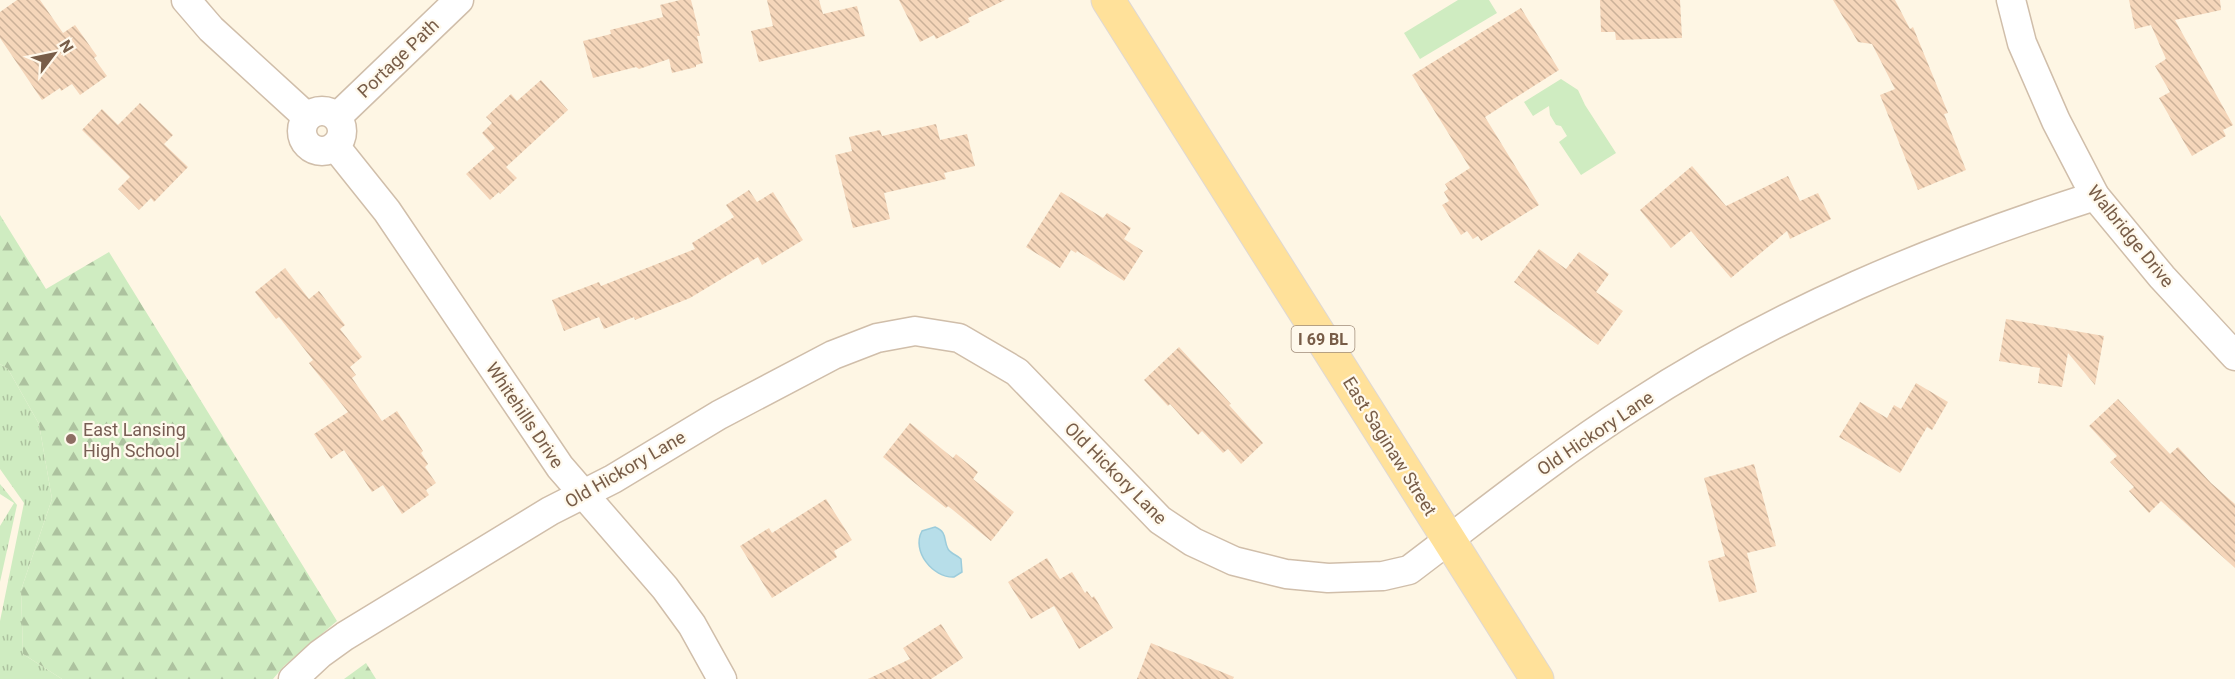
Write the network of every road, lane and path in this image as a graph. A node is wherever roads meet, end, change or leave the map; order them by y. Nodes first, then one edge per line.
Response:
1 (186, 0) edge
2 (459, 0) edge
3 (1108, 0) edge
4 (2011, 0) edge
5 (307, 117) junction
6 (337, 117) junction
7 (335, 146) junction
8 (2095, 196) junction
9 (2235, 356) edge
10 (583, 495) junction
11 (1449, 540) junction
12 (293, 679) edge
13 (722, 679) edge
14 (1537, 679) edge

1 - 5 street
2 - 6 street, Portage Path
3 - 11 main road, East Saginaw Street / I 69 BL
4 - 8 street, Walbridge Drive
5 - 6 street
5 - 7 street
6 - 7 street
7 - 10 street, Whitehills Drive
8 - 9 street, Walbridge Drive
8 - 11 street, Old Hickory Lane
10 - 11 street, Old Hickory Lane
10 - 12 street, Old Hickory Lane
10 - 13 street, Whitehills Drive
11 - 14 main road, East Saginaw Street / I 69 BL

